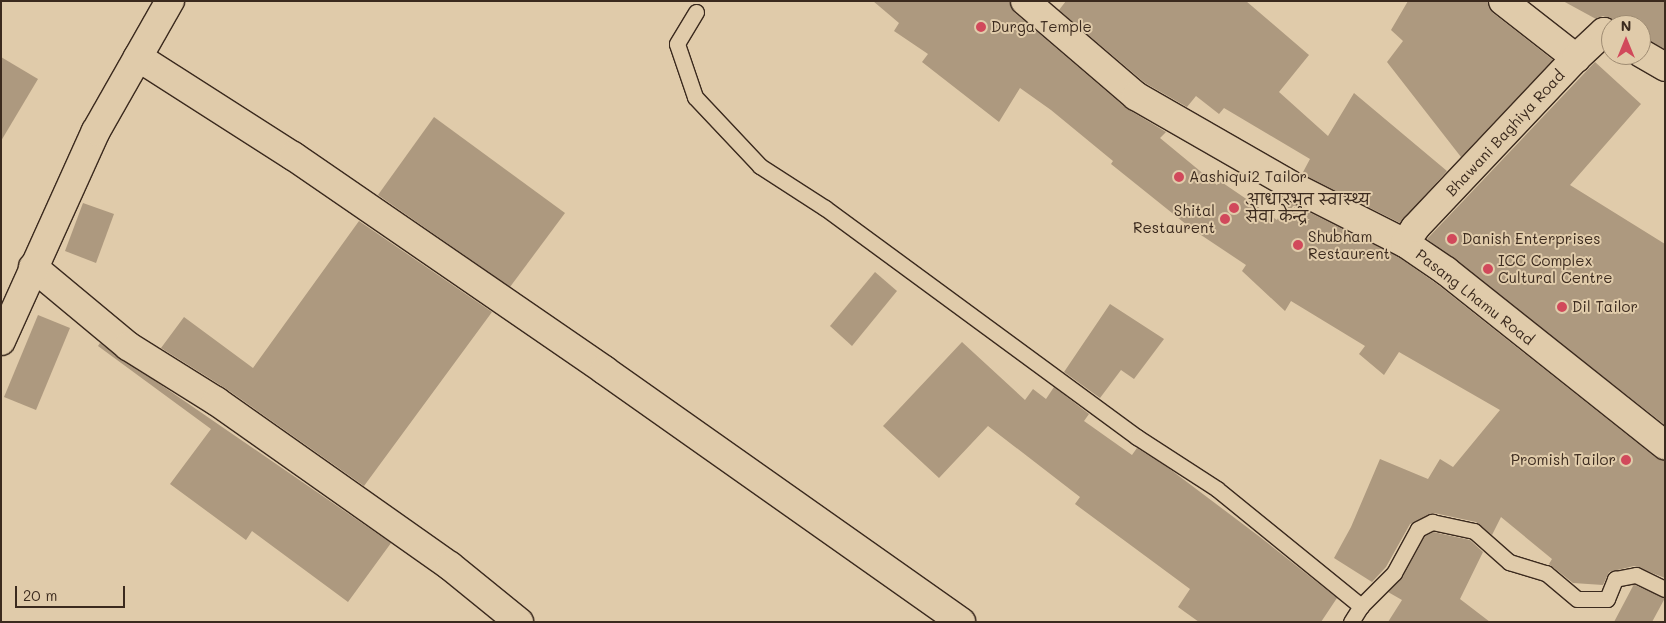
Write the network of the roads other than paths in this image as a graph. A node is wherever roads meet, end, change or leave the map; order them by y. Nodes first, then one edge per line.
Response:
1 (170, 1) edge
2 (1025, 1) edge
3 (1503, 1) edge
4 (696, 12) dead end
5 (1601, 35) edge
6 (138, 57) junction
7 (1576, 58) junction
8 (1651, 59) edge
9 (1665, 67) edge
10 (1405, 243) junction
11 (33, 268) junction
12 (1, 341) edge
13 (1665, 445) edge
14 (1665, 589) edge
15 (1361, 606) junction
16 (519, 622) edge
17 (961, 622) edge
18 (1351, 622) edge

1 - 6 street
2 - 10 street, Pasang Lhamu Road
3 - 7 street
4 - 15 lane
5 - 7 street, Bhawani Baghiya Road
6 - 11 street
6 - 17 street
7 - 10 street, Bhawani Baghiya Road
8 - 9 street
10 - 13 street, Pasang Lhamu Road
11 - 12 street
11 - 16 street
14 - 15 lane
15 - 18 lane

